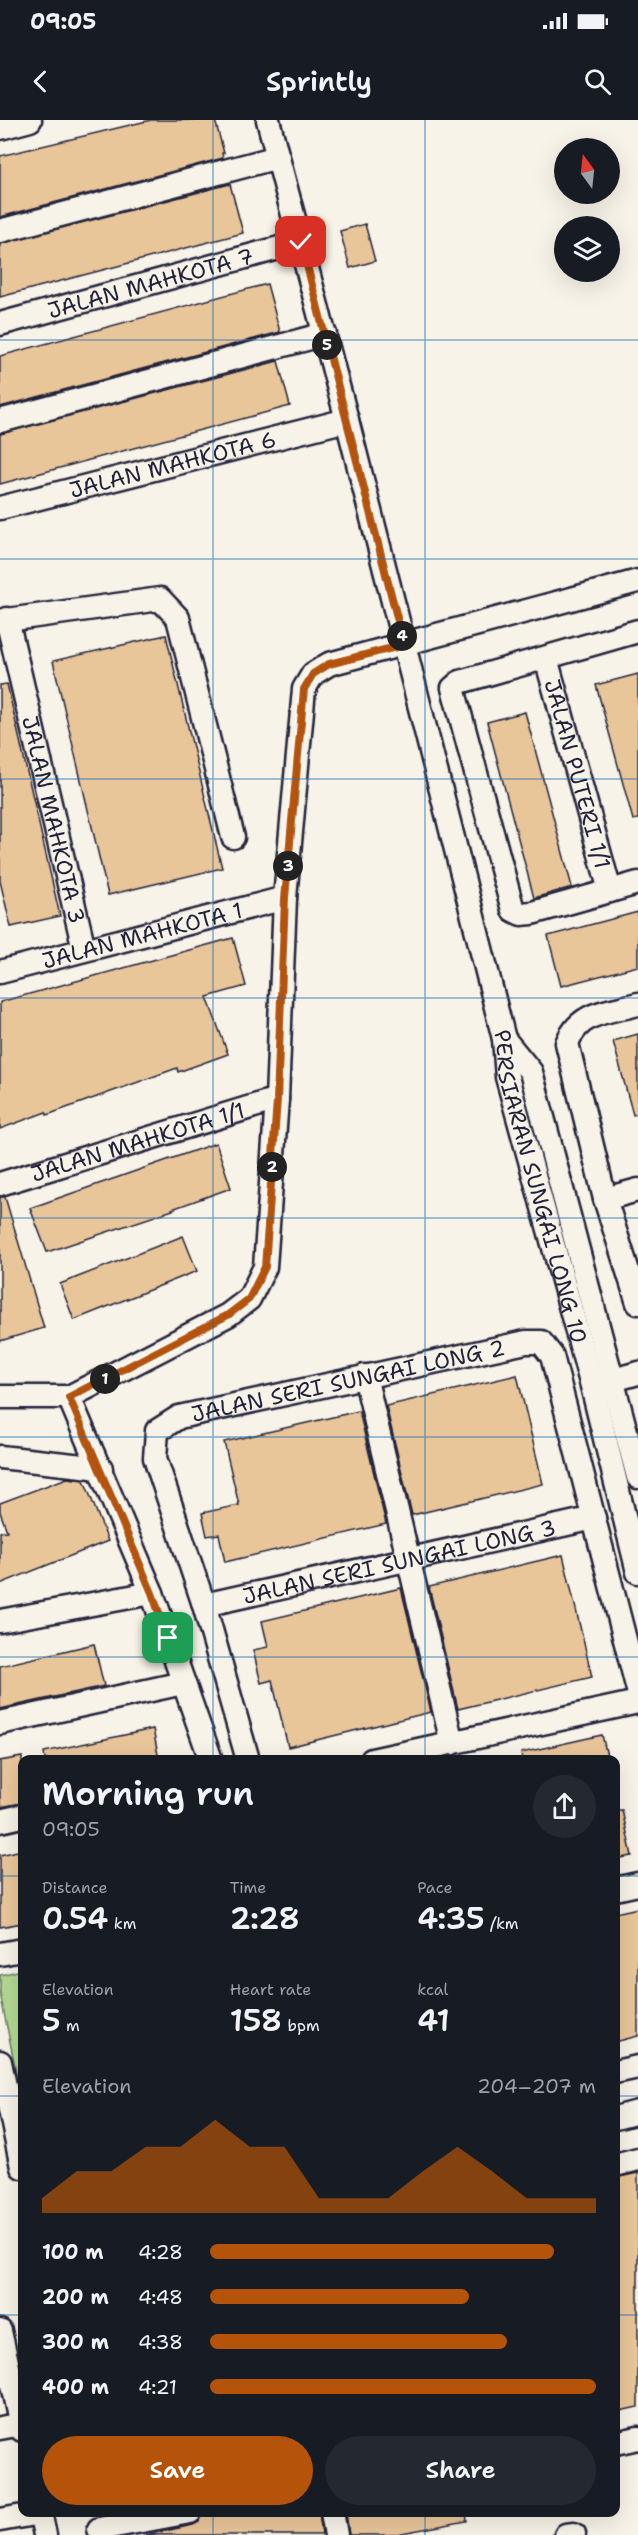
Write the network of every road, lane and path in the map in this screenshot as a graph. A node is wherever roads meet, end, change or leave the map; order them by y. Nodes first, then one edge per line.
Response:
1 (30, 120) edge
2 (268, 120) edge
3 (0, 128) edge
4 (278, 157) junction
5 (0, 231) edge
6 (301, 242) junction
7 (0, 324) edge
8 (325, 334) junction
9 (347, 420) junction
10 (0, 421) edge
11 (0, 508) edge
12 (638, 581) edge
13 (3, 620) edge
14 (638, 631) edge
15 (404, 645) junction
16 (546, 658) junction
17 (234, 837) dead end
18 (638, 883) edge
19 (610, 891) junction
20 (285, 898) junction
21 (84, 950) junction
22 (0, 972) edge
23 (638, 1004) edge
24 (504, 1039) junction
25 (277, 1100) junction
26 (0, 1184) edge
27 (638, 1191) edge
28 (605, 1199) junction
29 (638, 1303) edge
30 (638, 1373) edge
31 (365, 1376) junction
32 (614, 1380) junction
33 (592, 1386) junction
34 (0, 1397) edge
35 (69, 1397) junction
36 (0, 1457) edge
37 (101, 1468) junction
38 (638, 1477) edge
39 (594, 1518) junction
40 (409, 1559) junction
41 (638, 1572) edge
42 (152, 1593) junction
43 (204, 1605) junction
44 (0, 1622) edge
45 (183, 1683) junction
46 (638, 1690) edge
47 (638, 1702) edge
48 (0, 1722) edge
49 (452, 1743) junction
50 (209, 1755) edge
51 (247, 1755) edge
52 (396, 1755) edge
53 (18, 1817) edge
54 (0, 1821) edge
55 (638, 1884) edge
56 (620, 1888) edge
57 (18, 1951) edge
58 (0, 1953) edge
59 (0, 2062) edge
60 (638, 2067) edge
61 (620, 2071) edge
62 (638, 2112) edge
63 (620, 2117) edge
64 (18, 2148) edge
65 (638, 2159) edge
66 (620, 2164) edge
67 (1, 2336) edge
68 (15, 2428) edge
69 (638, 2438) edge
70 (620, 2442) edge
71 (157, 2517) edge
72 (333, 2517) edge
73 (0, 2520) edge
74 (42, 2520) edge
75 (98, 2526) edge
76 (336, 2535) edge

1 - 3 street
2 - 4 street
4 - 5 street
4 - 6 street
6 - 7 street, JALAN MAHKOTA 7
6 - 8 street
8 - 9 street
8 - 10 street
9 - 11 street, JALAN MAHKOTA 6
9 - 15 street
12 - 15 street
13 - 17 street
13 - 21 street, JALAN MAHKOTA 3
14 - 16 street
15 - 20 street
15 - 24 street
16 - 19 street, JALAN PUTERI 1/1
16 - 19 street
18 - 19 street
20 - 21 street, JALAN MAHKOTA 1
20 - 25 street
21 - 22 street, JALAN MAHKOTA 1
23 - 28 street
24 - 32 street, PERSIARAN SUNGAI LONG 10
24 - 33 street, PERSIARAN SUNGAI LONG 10
25 - 26 street, JALAN MAHKOTA 1/1
25 - 35 street
27 - 28 street
28 - 29 street
30 - 32 street
31 - 39 street, JALAN SERI SUNGAI LONG 2
31 - 40 street
31 - 43 street, JALAN SERI SUNGAI LONG 2
32 - 33 street
32 - 38 street, PERSIARAN SUNGAI LONG 10
33 - 41 street, PERSIARAN SUNGAI LONG 10
34 - 35 street
35 - 37 street
36 - 37 street
37 - 42 street
39 - 40 street, JALAN SERI SUNGAI LONG 3
39 - 46 street
40 - 43 street, JALAN SERI SUNGAI LONG 3
40 - 49 street
42 - 44 street
42 - 45 street
43 - 51 street
45 - 48 street
45 - 50 street
47 - 49 street
49 - 52 street
53 - 54 street
55 - 56 street
57 - 58 street
59 - 64 street
60 - 61 street
62 - 63 street
65 - 66 street
67 - 68 street
69 - 70 street
71 - 75 street
72 - 76 street
73 - 74 street

